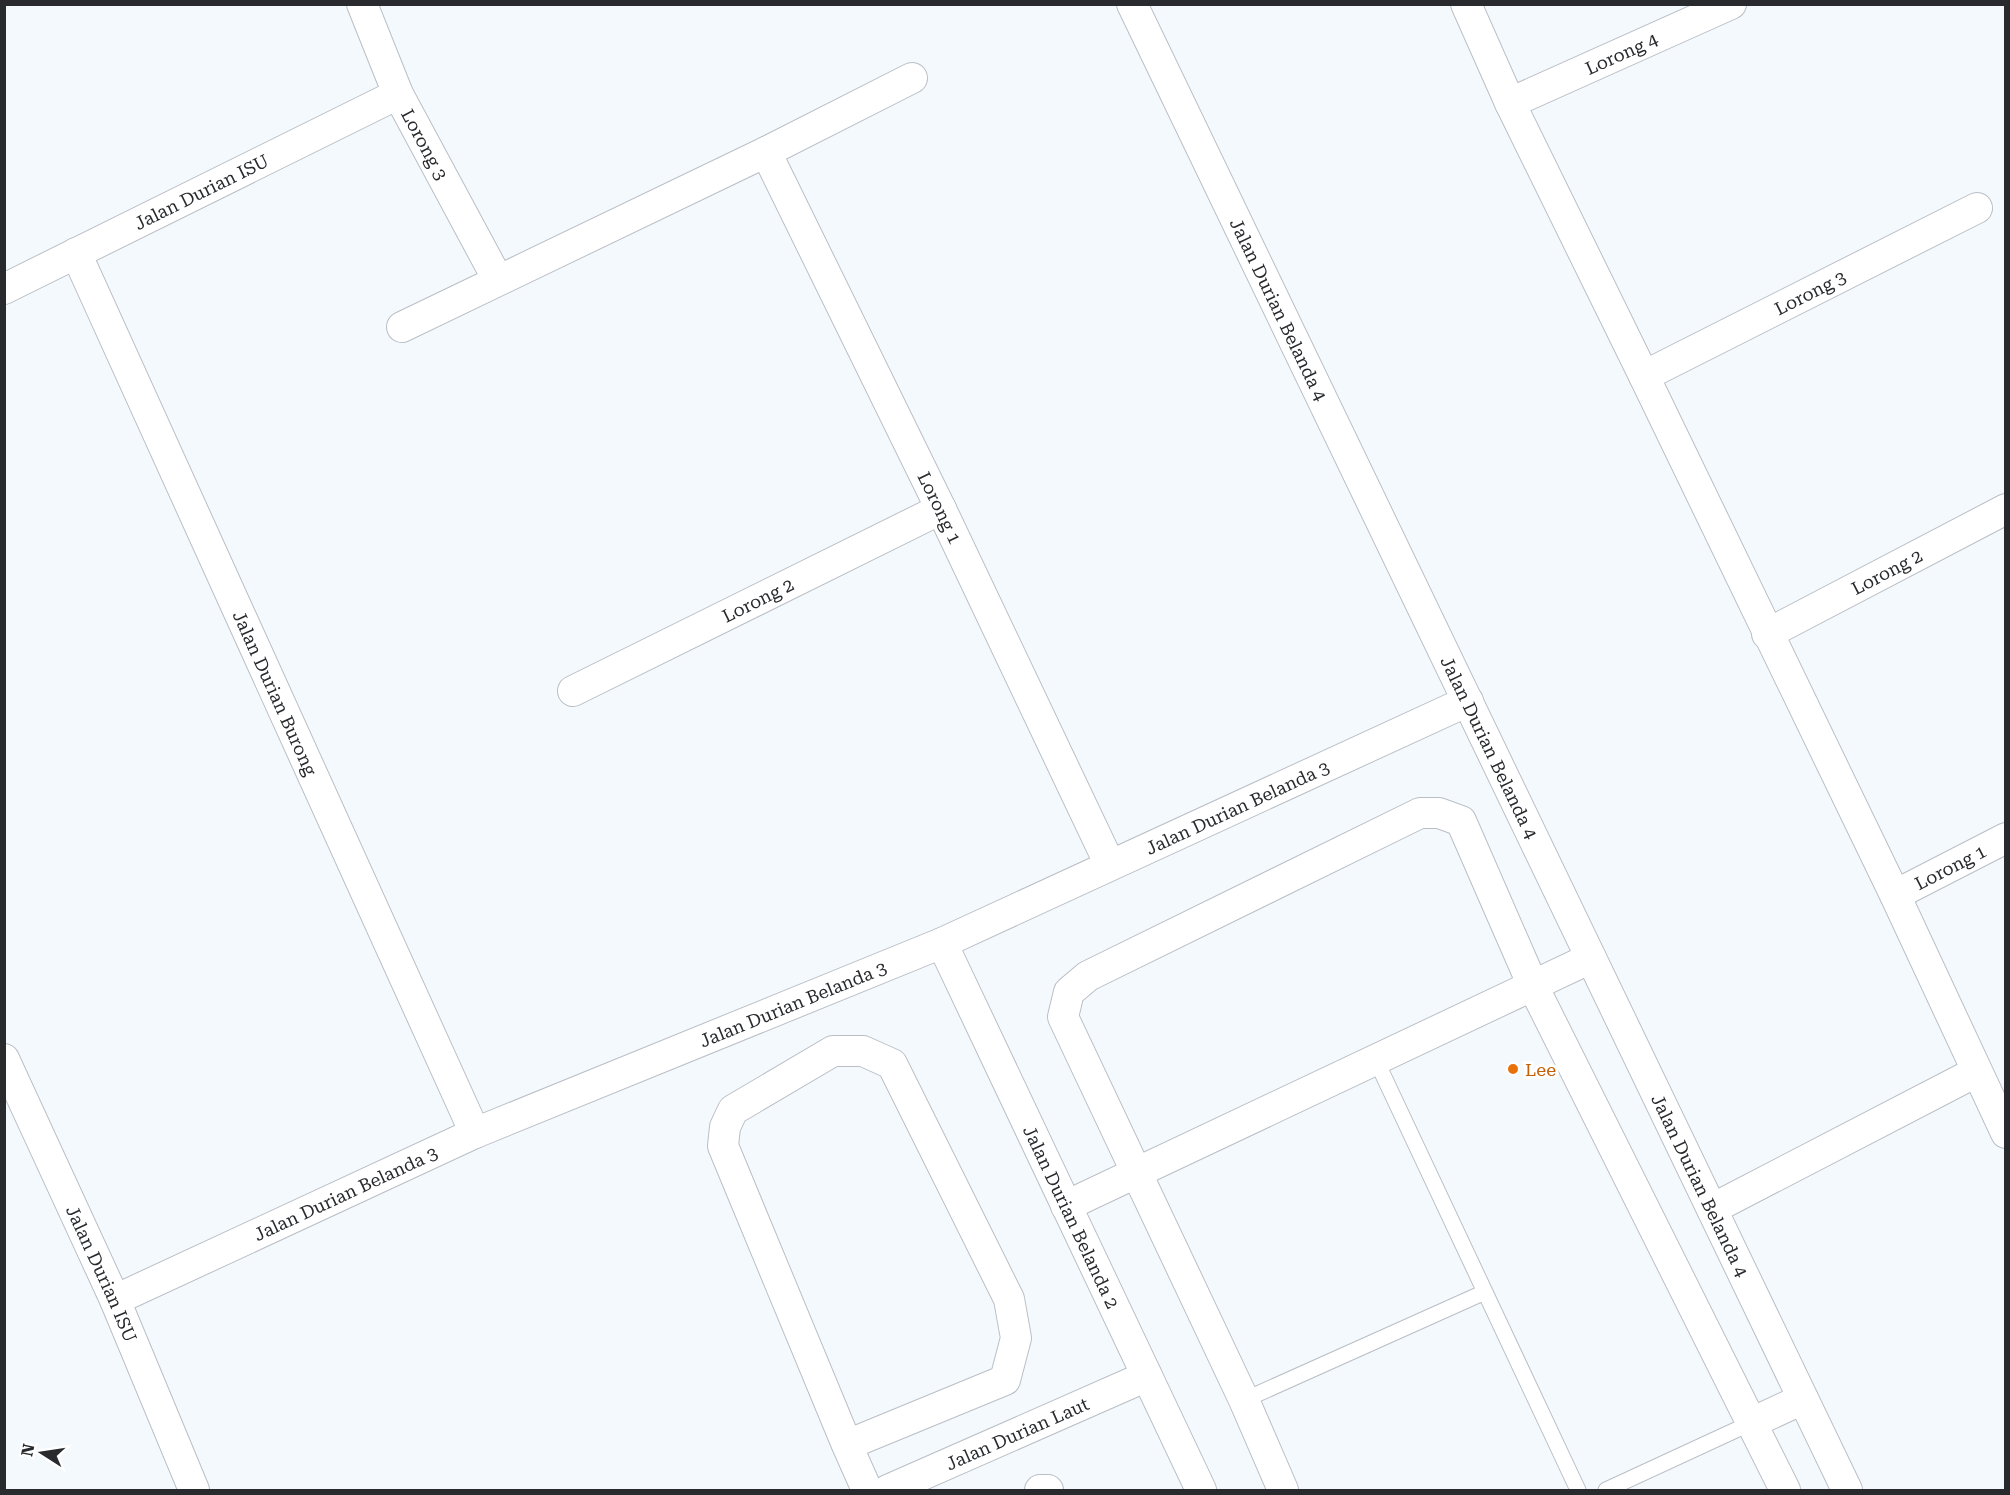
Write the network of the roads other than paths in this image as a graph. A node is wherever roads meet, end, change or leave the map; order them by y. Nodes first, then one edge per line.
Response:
1 (362, 4) edge
2 (1132, 4) edge
3 (1466, 4) edge
4 (1731, 4) edge
5 (912, 78) dead end
6 (398, 94) junction
7 (1510, 103) junction
8 (766, 152) junction
9 (1977, 208) dead end
10 (76, 253) junction
11 (498, 280) junction
12 (4, 289) edge
13 (402, 327) dead end
14 (1644, 376) junction
15 (940, 509) junction
16 (2006, 509) edge
17 (1767, 634) junction
18 (573, 691) dead end
19 (1468, 701) junction
20 (2006, 838) edge
21 (1110, 865) junction
22 (1894, 895) junction
23 (942, 944) junction
24 (1591, 958) junction
25 (1533, 986) junction
26 (4, 1059) edge
27 (1376, 1060) junction
28 (1976, 1072) junction
29 (475, 1133) junction
30 (2006, 1133) edge
31 (1137, 1173) junction
32 (1066, 1206) junction
33 (1712, 1209) junction
34 (1485, 1292) junction
35 (115, 1300) junction
36 (1147, 1376) junction
37 (1803, 1399) junction
38 (1244, 1400) junction
39 (1751, 1423) junction
40 (847, 1446) junction
41 (194, 1491) edge
42 (867, 1491) edge
43 (888, 1491) edge
44 (1040, 1491) edge
45 (1048, 1491) edge
46 (1202, 1491) edge
47 (1283, 1491) edge
48 (1578, 1491) edge
49 (1606, 1491) edge
50 (1785, 1491) edge
51 (1847, 1491) edge

1 - 6 street, Lorong 3
2 - 19 street, Jalan Durian Belanda 4
3 - 7 street
4 - 7 street, Lorong 4
5 - 8 street
6 - 10 street, Jalan Durian ISU
6 - 11 street, Lorong 3
7 - 14 street
8 - 11 street
8 - 15 street, Lorong 1
9 - 14 street, Lorong 3
10 - 12 street, Jalan Durian ISU
10 - 29 street, Jalan Durian Burong
11 - 13 street
14 - 17 street
15 - 18 street, Lorong 2
15 - 21 street, Lorong 1
16 - 17 street, Lorong 2
17 - 22 street
19 - 21 street, Jalan Durian Belanda 3
19 - 24 street, Jalan Durian Belanda 4
20 - 22 street, Lorong 1
21 - 23 street, Jalan Durian Belanda 3
22 - 28 street
23 - 29 street, Jalan Durian Belanda 3
23 - 32 street, Jalan Durian Belanda 2
24 - 25 street
24 - 33 street, Jalan Durian Belanda 4
25 - 27 street
25 - 31 street
25 - 39 street
26 - 35 street, Jalan Durian ISU
27 - 31 street
27 - 34 lane
28 - 30 street
28 - 33 street
29 - 35 street, Jalan Durian Belanda 3
31 - 32 street
31 - 38 street
32 - 36 street, Jalan Durian Belanda 2
33 - 37 street, Jalan Durian Belanda 4
34 - 38 lane
34 - 48 lane
35 - 41 street, Jalan Durian ISU
36 - 43 street, Jalan Durian Laut
36 - 46 street, Jalan Durian Belanda 2
37 - 39 street
37 - 51 street, Jalan Durian Belanda 4
38 - 47 street
39 - 49 lane
39 - 50 street
40 - 40 street
40 - 42 street
44 - 45 street

